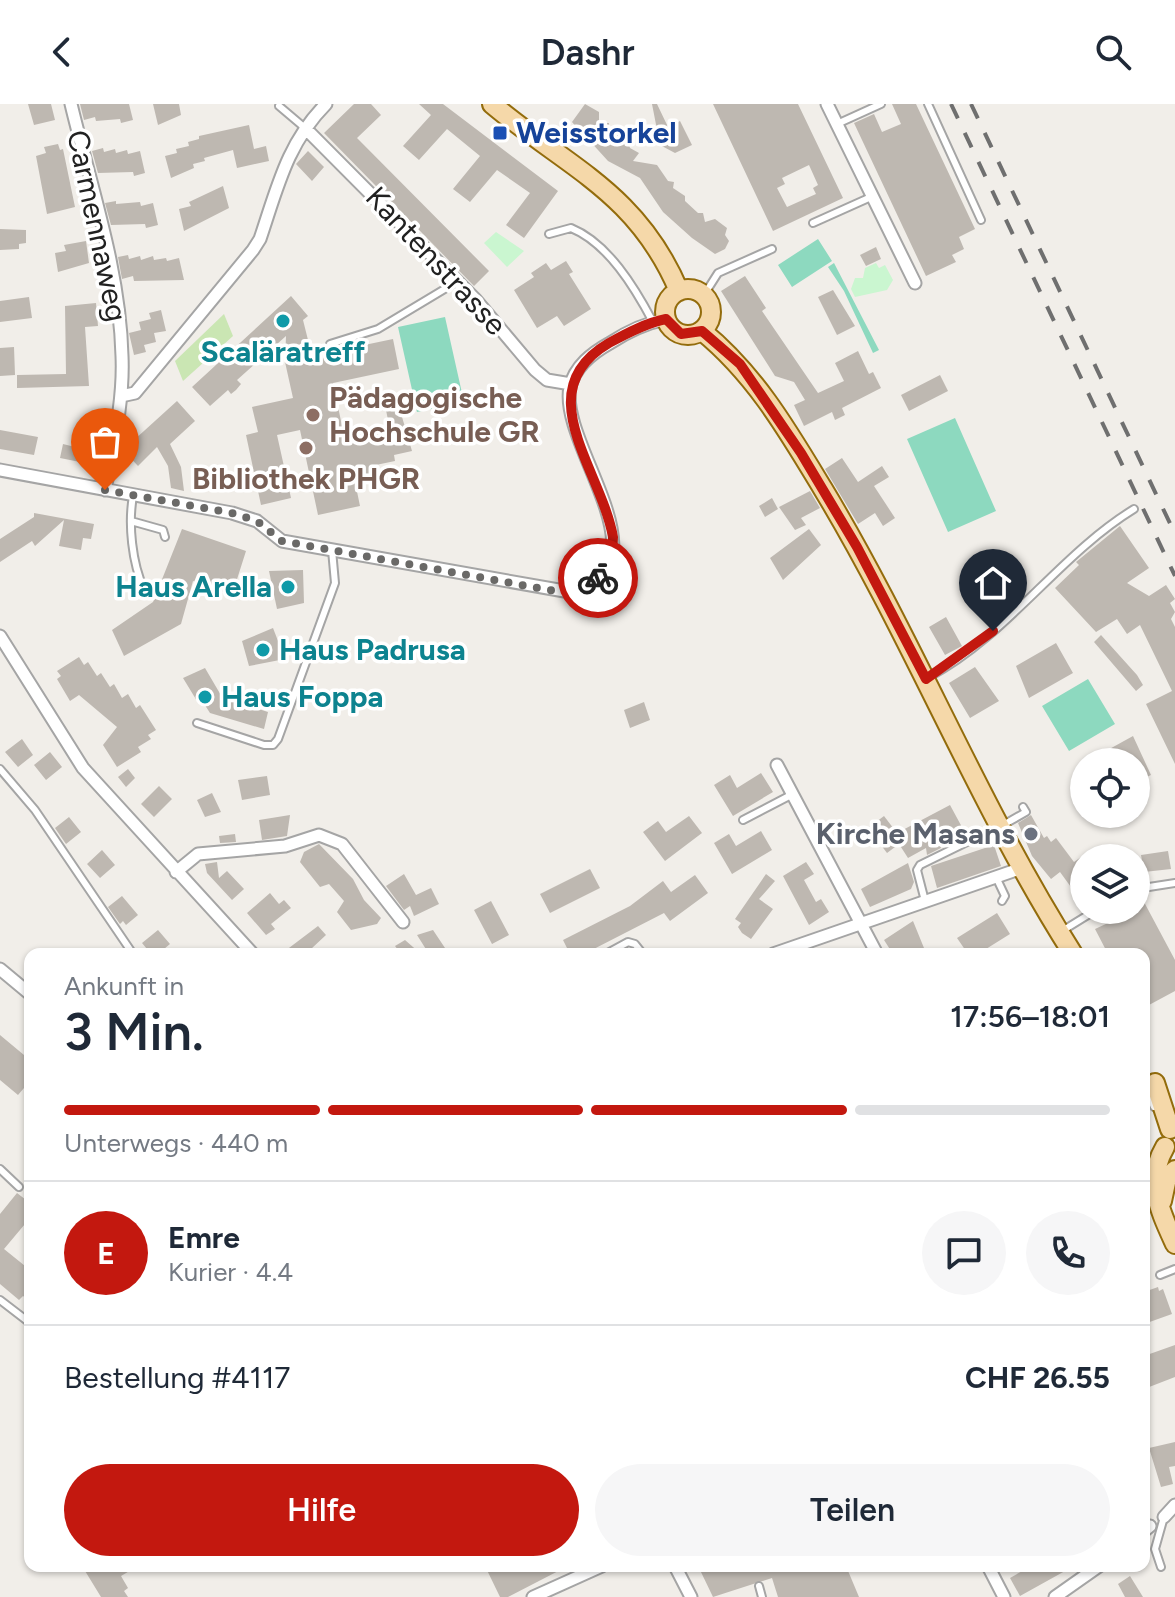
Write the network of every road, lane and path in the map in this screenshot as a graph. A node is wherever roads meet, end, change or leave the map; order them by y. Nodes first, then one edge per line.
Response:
1 (71, 104) edge
2 (326, 104) edge
3 (827, 104) edge
4 (881, 104) edge
5 (928, 104) edge
6 (491, 105) edge
7 (279, 106) edge
8 (837, 124) junction
9 (305, 128) junction
10 (871, 197) junction
11 (981, 220) dead end
12 (813, 223) dead end
13 (549, 234) dead end
14 (772, 249) dead end
15 (458, 281) junction
16 (915, 283) dead end
17 (679, 291) junction
18 (704, 295) junction
19 (660, 321) junction
20 (702, 331) junction
21 (330, 344) dead end
22 (571, 384) junction
23 (121, 396) junction
24 (0, 470) edge
25 (105, 490) junction
26 (133, 496) junction
27 (233, 500) dead end
28 (1134, 509) dead end
29 (232, 513) junction
30 (131, 521) junction
31 (165, 537) dead end
32 (332, 550) junction
33 (144, 589) dead end
34 (0, 636) edge
35 (926, 679) junction
36 (197, 723) dead end
37 (777, 765) dead end
38 (0, 769) edge
39 (793, 794) junction
40 (1023, 807) dead end
41 (743, 820) dead end
42 (1000, 827) junction
43 (969, 841) dead end
44 (1022, 868) junction
45 (176, 872) junction
46 (996, 877) junction
47 (1175, 883) edge
48 (1150, 887) edge
49 (925, 901) junction
50 (1002, 901) dead end
51 (403, 922) dead end
52 (861, 922) junction
53 (1073, 924) edge
54 (1059, 933) junction
55 (129, 948) edge
56 (247, 948) edge
57 (617, 948) edge
58 (638, 948) edge
59 (790, 948) edge
60 (874, 948) edge
61 (1069, 948) edge
62 (0, 969) edge
63 (24, 989) edge
64 (1150, 1084) edge
65 (1175, 1100) edge
66 (1170, 1141) edge
67 (0, 1169) edge
68 (1175, 1170) edge
69 (19, 1187) dead end
70 (1161, 1208) junction
71 (1175, 1244) edge
72 (1175, 1269) edge
73 (1160, 1275) dead end
74 (0, 1300) edge
75 (24, 1318) edge
76 (1175, 1505) edge
77 (1164, 1517) joint
78 (1161, 1567) dead end
79 (589, 1572) edge
80 (678, 1572) edge
81 (991, 1572) edge
82 (1090, 1572) edge
83 (759, 1586) dead end
84 (533, 1597) edge
85 (691, 1597) edge
86 (762, 1597) edge
87 (1004, 1597) edge
88 (1055, 1597) edge

1 - 23 street, Carmennaweg
2 - 9 street
3 - 8 street
4 - 8 lane
5 - 11 lane
6 - 17 main road
7 - 9 lane
8 - 10 street
9 - 15 street, Kantenstrasse
9 - 23 street
10 - 12 lane
10 - 16 street
13 - 19 lane
14 - 18 lane
15 - 21 lane
15 - 22 street, Kantenstrasse
17 - 18 main road
17 - 19 main road
18 - 20 main road
19 - 20 main road
19 - 22 street
20 - 35 main road
22 - 32 street
23 - 25 street, Carmennaweg
24 - 25 street
25 - 26 street
26 - 29 street
26 - 30 lane
27 - 29 lane
28 - 35 lane
29 - 32 street
30 - 31 lane
30 - 33 lane
32 - 36 lane
34 - 45 street
35 - 42 main road
37 - 39 street
38 - 55 lane
39 - 41 lane
39 - 52 street
40 - 42 lane
42 - 44 main road
43 - 49 lane
44 - 46 street
44 - 54 main road
45 - 51 street
45 - 56 street
46 - 49 street
46 - 50 lane
47 - 48 lane
49 - 52 street
52 - 59 street
52 - 60 street
53 - 54 lane
54 - 61 main road
57 - 58 lane
62 - 63 street
64 - 65 main road
64 - 66 main road
66 - 70 main road
67 - 69 lane
68 - 70 main road
70 - 71 main road
72 - 73 lane
74 - 75 lane
76 - 77 street
77 - 78 lane
79 - 84 street
80 - 85 street
81 - 87 street
82 - 88 street
83 - 86 lane

